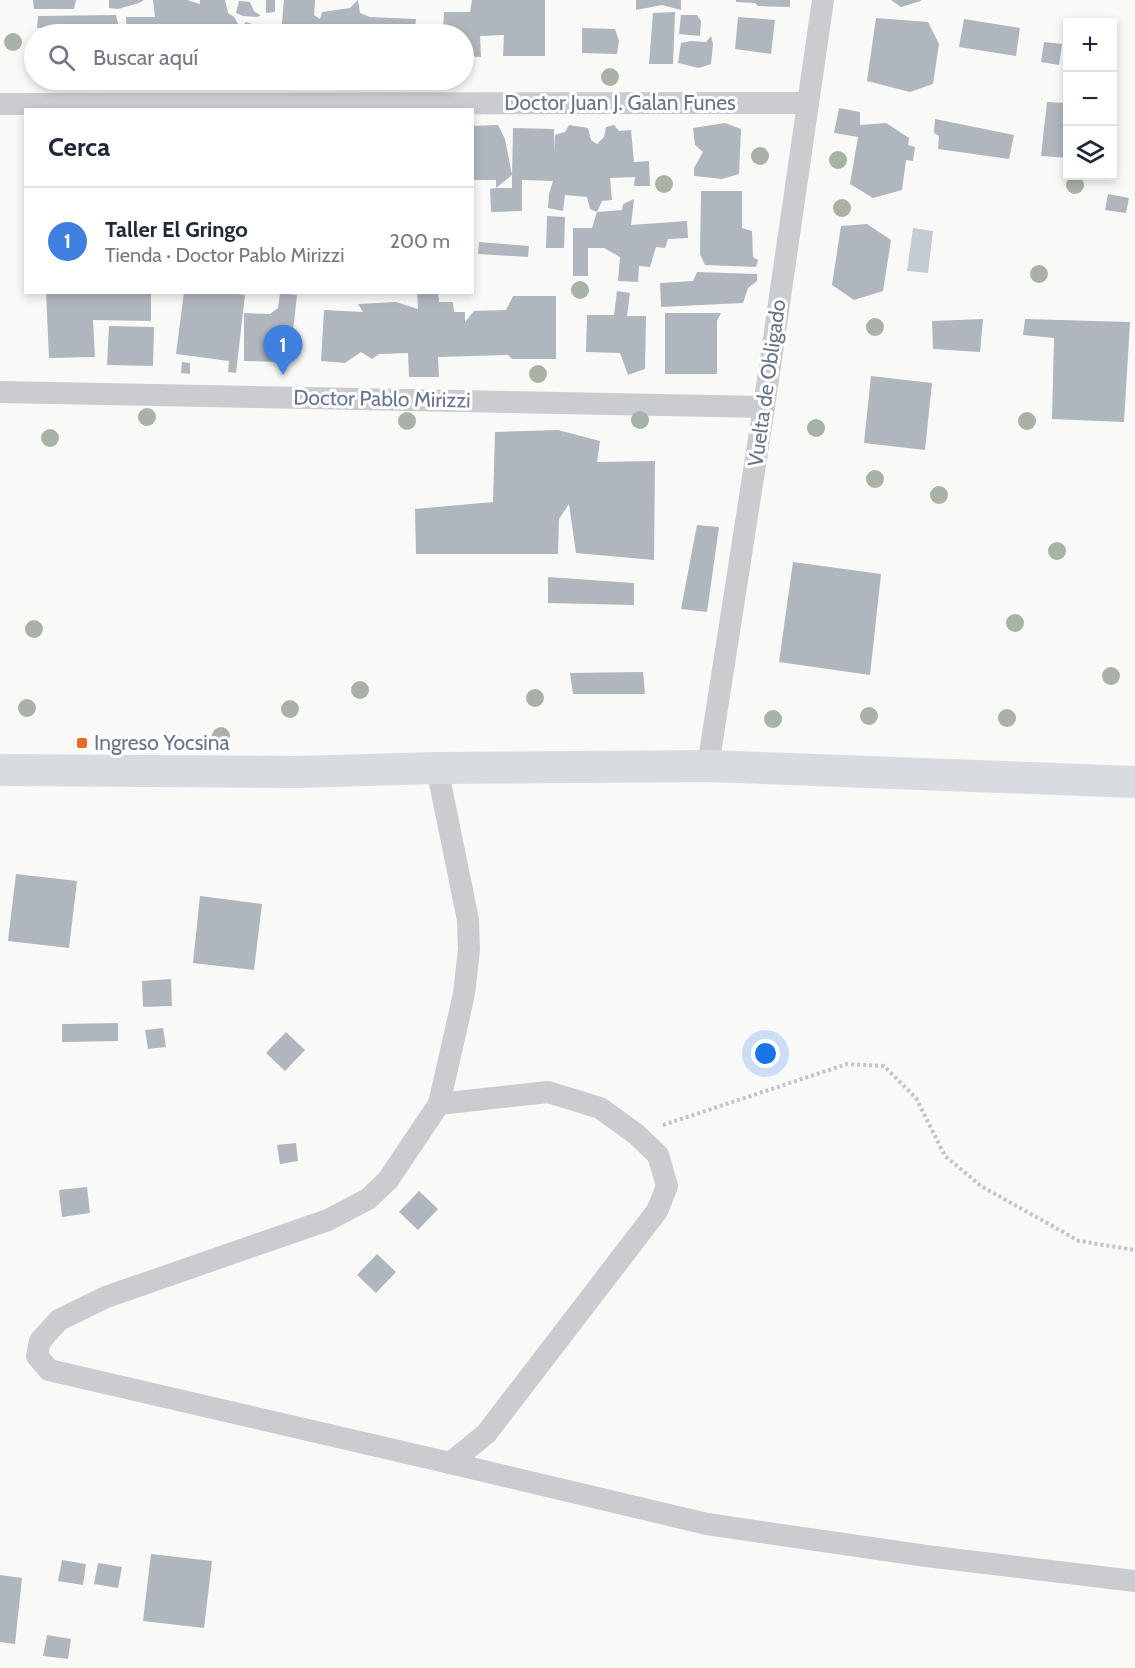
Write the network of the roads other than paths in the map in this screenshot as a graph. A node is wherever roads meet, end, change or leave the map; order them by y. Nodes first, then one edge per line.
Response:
1 (823, 0) edge
2 (808, 103) junction
3 (0, 104) edge
4 (0, 392) edge
5 (764, 407) junction
6 (708, 766) junction
7 (437, 768) junction
8 (0, 770) edge
9 (1135, 782) edge
10 (439, 1104) junction
11 (450, 1462) junction
12 (1135, 1581) edge

1 - 2 street, Vuelta de Obligado
2 - 3 street, Doctor Juan J. Galan Funes
2 - 5 street, Vuelta de Obligado
4 - 5 street, Doctor Pablo Mirizzi
5 - 6 street, Vuelta de Obligado
6 - 7 main road
6 - 9 main road
7 - 8 main road
7 - 10 street
10 - 11 street
10 - 11 street
11 - 12 street

